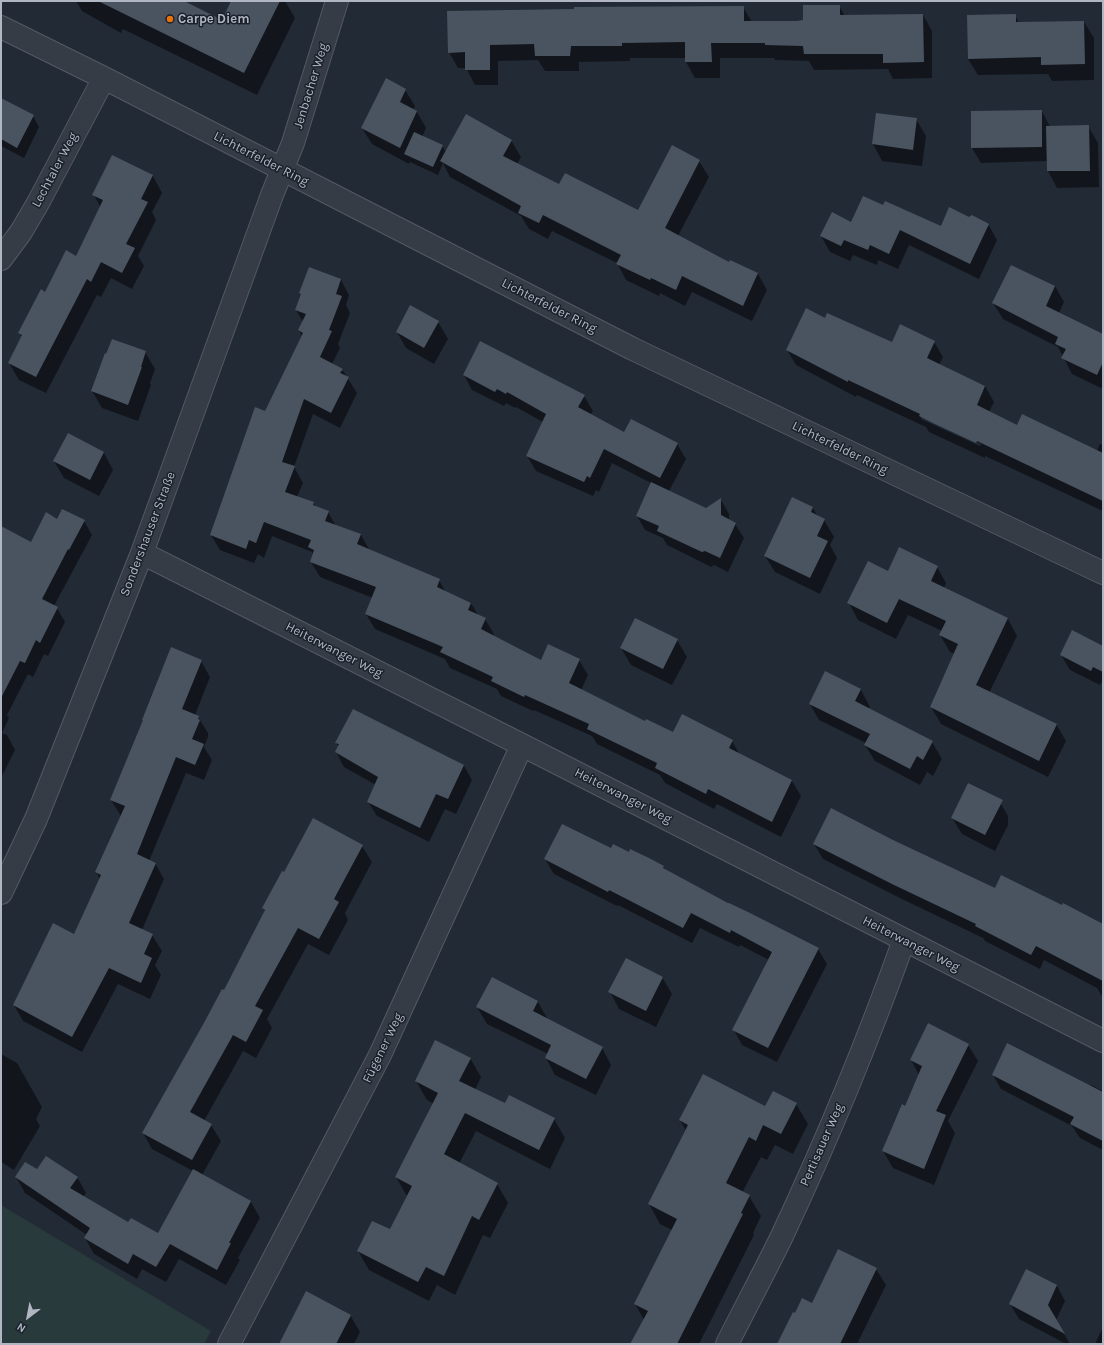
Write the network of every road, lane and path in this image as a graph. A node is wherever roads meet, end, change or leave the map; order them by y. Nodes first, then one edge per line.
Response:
1 (337, 1) edge
2 (1, 27) edge
3 (104, 78) junction
4 (282, 170) junction
5 (1, 259) edge
6 (142, 554) junction
7 (1103, 574) edge
8 (522, 745) junction
9 (1, 893) edge
10 (904, 940) junction
11 (1103, 1041) edge
12 (229, 1344) edge
13 (727, 1344) edge

1 - 4 street, Jenbacher Weg
2 - 3 street, Lichterfelder Ring
3 - 4 street, Lichterfelder Ring
3 - 5 street, Lechtaler Weg
4 - 6 street, Sondershauser Straße
4 - 7 street, Lichterfelder Ring
6 - 8 street, Heiterwanger Weg
6 - 9 street, Sondershauser Straße
8 - 10 street, Heiterwanger Weg
8 - 12 street, Fügener Weg
10 - 11 street, Heiterwanger Weg
10 - 13 street, Pertisauer Weg

